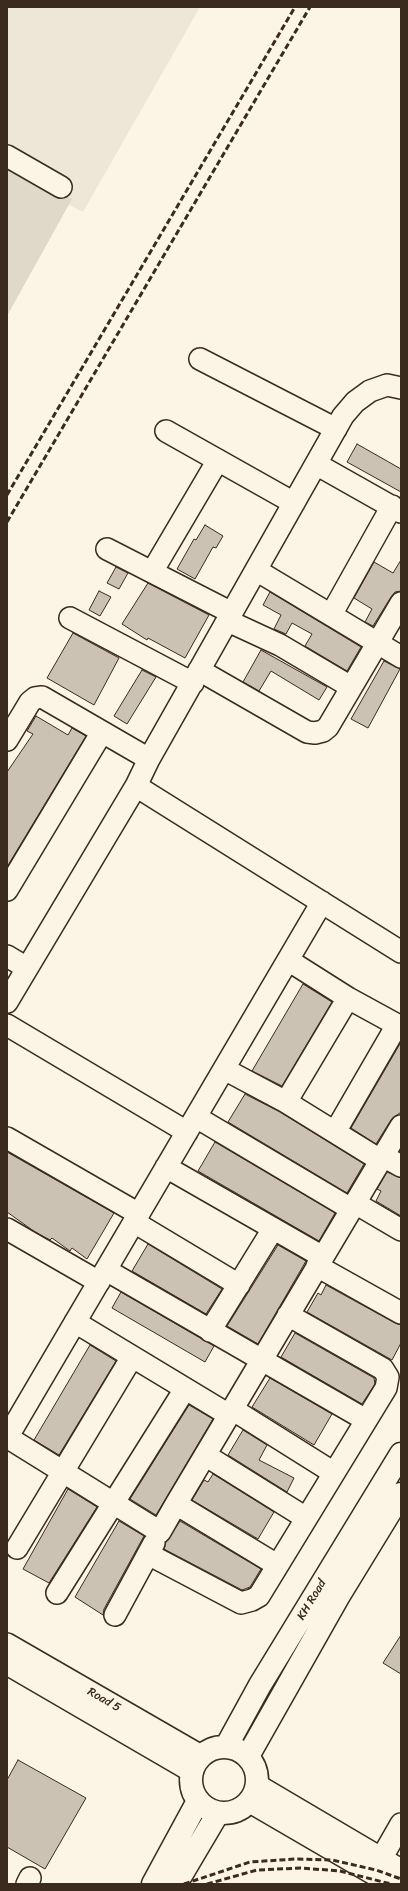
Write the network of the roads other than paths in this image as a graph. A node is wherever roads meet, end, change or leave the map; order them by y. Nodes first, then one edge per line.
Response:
1 (7, 156) edge
2 (61, 186) dead end
3 (200, 359) dead end
4 (401, 388) edge
5 (336, 429) junction
6 (166, 431) dead end
7 (218, 460) junction
8 (316, 464) junction
9 (294, 503) junction
10 (396, 509) edge
11 (107, 549) dead end
12 (256, 570) junction
13 (152, 572) junction
14 (401, 604) edge
15 (331, 615) junction
16 (230, 617) junction
17 (70, 618) dead end
18 (377, 644) junction
19 (401, 657) edge
20 (196, 677) junction
21 (351, 687) junction
22 (102, 732) junction
23 (7, 740) edge
24 (149, 760) junction
25 (136, 786) junction
26 (7, 890) edge
27 (322, 902) junction
28 (401, 952) edge
29 (7, 956) edge
30 (288, 960) junction
31 (27, 968) junction
32 (348, 998) junction
33 (7, 1002) edge
34 (7, 1025) edge
35 (399, 1026) edge
36 (224, 1069) junction
37 (286, 1102) junction
38 (191, 1125) junction
39 (401, 1126) edge
40 (335, 1132) junction
41 (7, 1138) edge
42 (382, 1158) junction
43 (401, 1166) edge
44 (166, 1167) junction
45 (353, 1206) junction
46 (136, 1218) junction
47 (7, 1229) edge
48 (273, 1229) junction
49 (401, 1230) edge
50 (320, 1262) junction
51 (102, 1276) junction
52 (238, 1285) junction
53 (401, 1313) edge
54 (288, 1314) junction
55 (75, 1322) junction
56 (210, 1331) junction
57 (132, 1357) junction
58 (261, 1361) junction
59 (185, 1388) junction
60 (230, 1412) junction
61 (366, 1420) junction
62 (8, 1434) edge
63 (401, 1454) edge
64 (205, 1455) junction
65 (63, 1471) junction
66 (334, 1473) junction
67 (401, 1494) edge
68 (114, 1502) junction
69 (176, 1504) junction
70 (306, 1518) junction
71 (160, 1532) junction
72 (17, 1548) dead end
73 (148, 1554) junction
74 (277, 1565) junction
75 (57, 1593) dead end
76 (115, 1615) dead end
77 (7, 1644) edge
78 (7, 1664) edge
79 (226, 1747) junction
80 (248, 1756) junction
81 (196, 1764) junction
82 (253, 1793) junction
83 (198, 1801) junction
84 (218, 1813) junction
85 (401, 1824) edge
86 (381, 1859) junction
87 (401, 1870) edge
88 (153, 1884) edge
89 (176, 1884) edge
90 (391, 1884) edge

1 - 2 street
3 - 5 street
4 - 5 street
5 - 8 street
6 - 7 street
7 - 9 street
7 - 13 street
8 - 9 street
8 - 10 street
9 - 12 street
10 - 15 street
11 - 13 street
12 - 15 street
12 - 16 street
13 - 16 street
14 - 18 street
15 - 18 street
16 - 20 street
16 - 21 street
17 - 20 street
18 - 19 street
18 - 21 street
20 - 21 street
20 - 24 street
22 - 23 street
22 - 24 street
22 - 26 street
24 - 25 street
25 - 27 street
25 - 31 street
27 - 28 street
27 - 30 street
29 - 31 street
30 - 32 street
30 - 36 street
31 - 33 street
32 - 35 street
32 - 37 street
34 - 38 street
35 - 40 street
36 - 37 street
36 - 38 street
37 - 40 street
38 - 44 street
38 - 45 street
39 - 42 street
40 - 42 street
41 - 46 street
42 - 43 street
42 - 45 street
44 - 46 street
44 - 48 street
45 - 49 street
45 - 50 street
46 - 51 street
46 - 52 street
47 - 51 street
48 - 50 street
48 - 52 street
50 - 53 street
50 - 54 street
51 - 55 street
51 - 56 street
52 - 56 street
54 - 58 street
54 - 61 street
55 - 57 street
55 - 62 street
56 - 58 street
57 - 59 street
57 - 65 street
58 - 60 street
58 - 61 street
59 - 60 street
59 - 68 street
60 - 64 street
60 - 66 street
61 - 66 street
62 - 65 street
63 - 79 main road, KH Road
64 - 69 street
64 - 70 street
65 - 68 street
65 - 72 street
66 - 70 street
67 - 80 main road, KH Road
68 - 71 street
68 - 75 street
69 - 71 street
69 - 74 street
70 - 74 street
71 - 73 street
73 - 74 street
73 - 76 street
77 - 81 street, Road 5
78 - 81 street, Road 5
79 - 80 main road
79 - 81 main road
80 - 82 main road
81 - 83 main road
82 - 84 main road
82 - 86 street
82 - 90 street
83 - 84 main road
83 - 88 main road
84 - 89 main road
85 - 86 street
86 - 87 street

